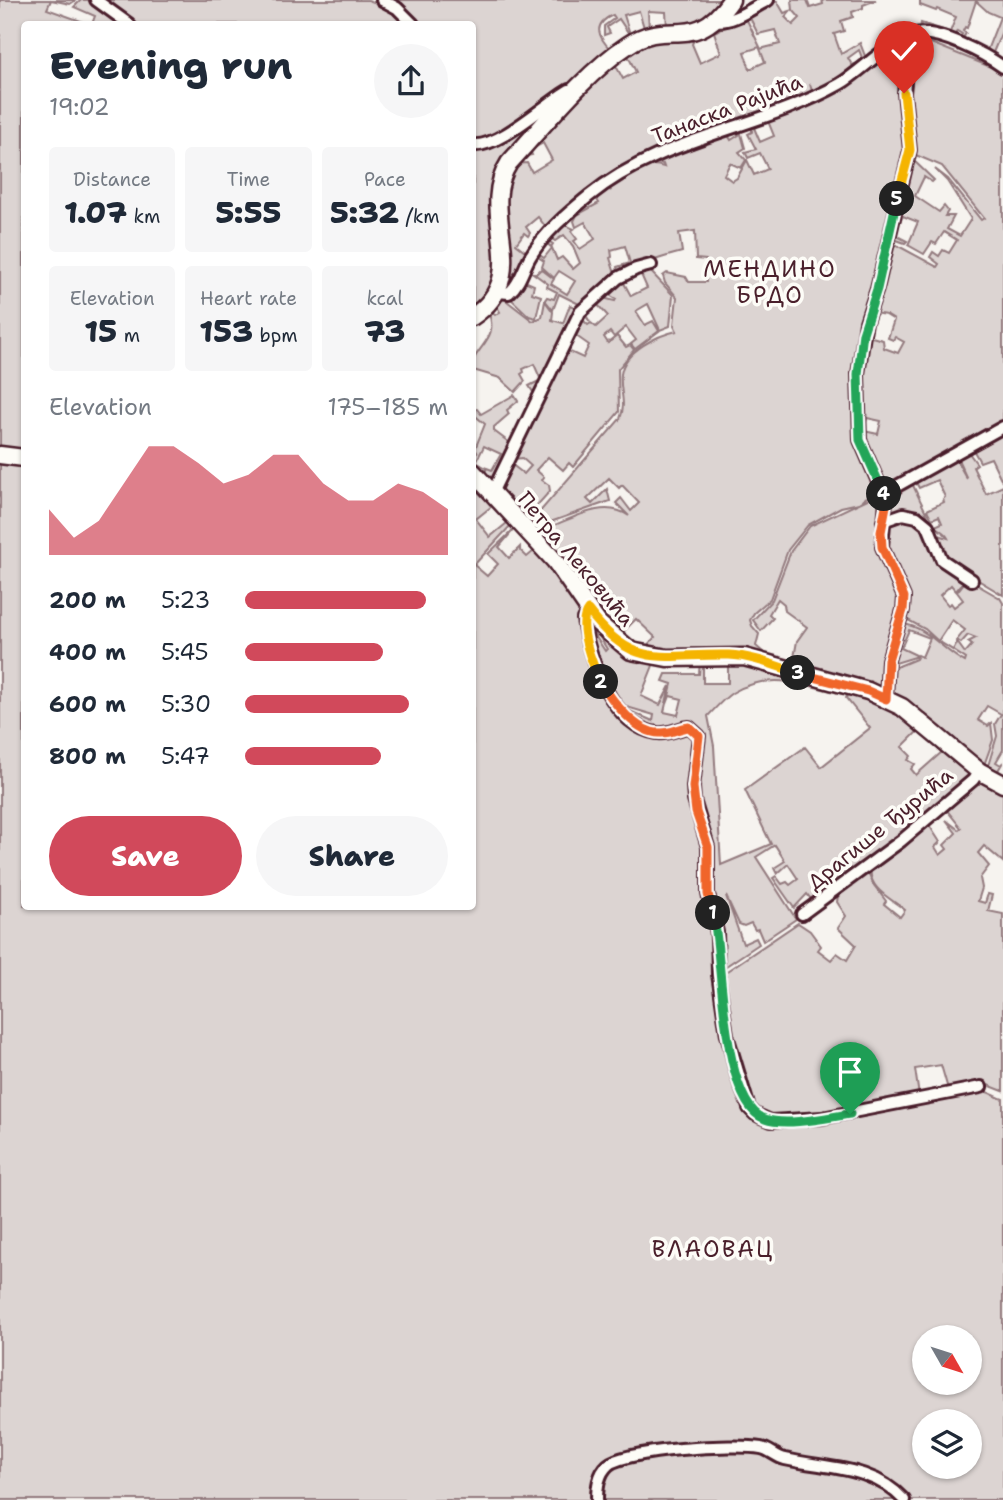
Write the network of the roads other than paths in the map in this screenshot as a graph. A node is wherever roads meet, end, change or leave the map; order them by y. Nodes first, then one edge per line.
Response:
1 (96, 0) edge
2 (382, 0) edge
3 (731, 0) edge
4 (768, 0) edge
5 (715, 20) junction
6 (125, 21) edge
7 (410, 21) edge
8 (902, 40) junction
9 (1003, 67) edge
10 (579, 87) junction
11 (476, 145) edge
12 (651, 265) dead end
13 (498, 292) junction
14 (476, 314) edge
15 (1003, 427) edge
16 (0, 455) edge
17 (21, 458) edge
18 (476, 475) edge
19 (492, 493) junction
20 (886, 500) junction
21 (883, 522) junction
22 (972, 580) dead end
23 (588, 610) junction
24 (886, 699) junction
25 (979, 771) junction
26 (1003, 783) edge
27 (802, 914) dead end
28 (981, 1087) dead end
29 (597, 1500) edge
30 (904, 1500) edge

1 - 6 street
2 - 7 street
3 - 5 street
4 - 5 street
5 - 10 street
8 - 9 street, Танаска Рајића
8 - 13 street, Танаска Рајића
8 - 20 street
10 - 11 street
10 - 13 street
12 - 19 street
13 - 14 street
15 - 20 street
16 - 17 street
18 - 19 street, Петра Лековића
19 - 23 street, Петра Лековића
20 - 21 street
21 - 22 street
21 - 24 street
23 - 24 street, Петра Лековића
23 - 28 street
24 - 25 street, Петра Лековића
25 - 26 street, Петра Лековића
25 - 27 street, Драгише Ђурића
29 - 30 street

